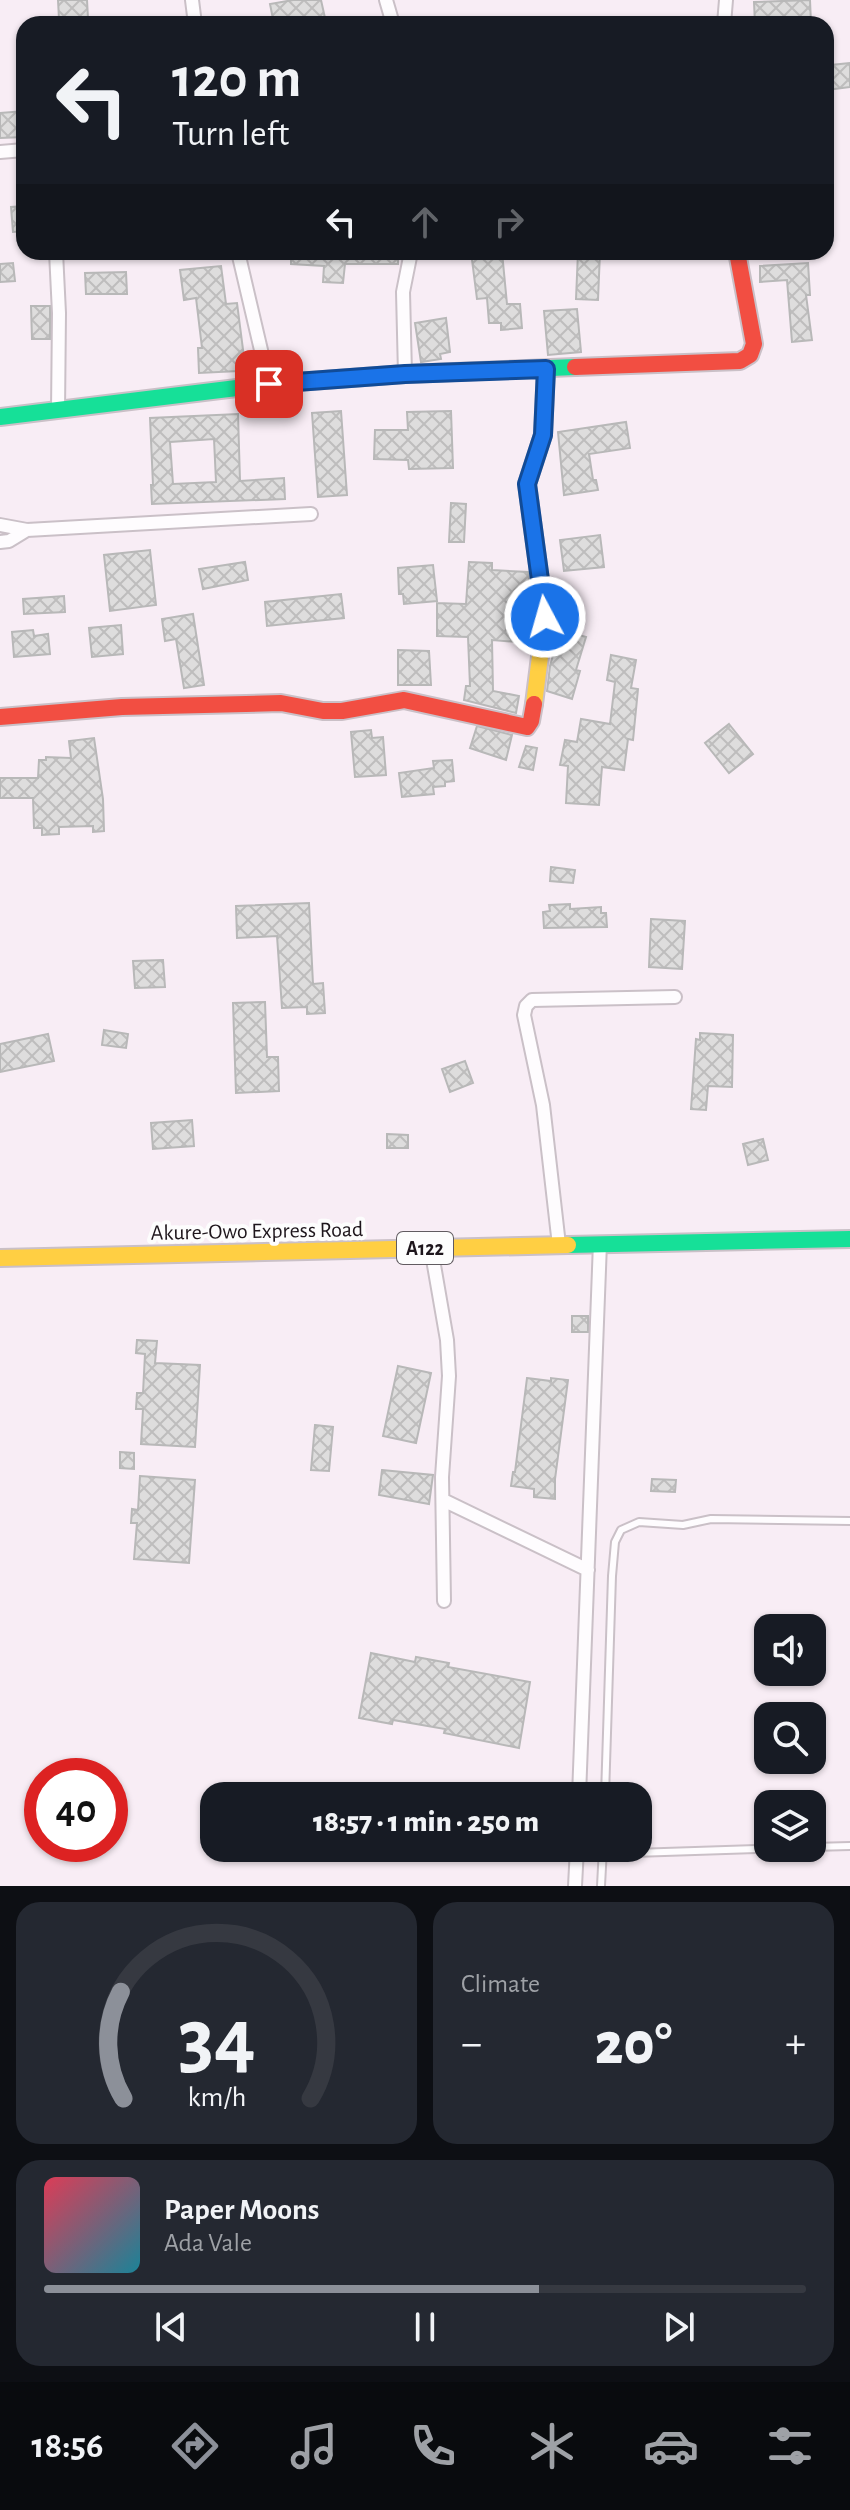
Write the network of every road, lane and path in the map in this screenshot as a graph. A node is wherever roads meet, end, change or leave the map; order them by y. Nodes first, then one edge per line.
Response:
1 (56, 260) edge
2 (240, 260) edge
3 (409, 260) edge
4 (738, 260) edge
5 (546, 369) junction
6 (405, 374) junction
7 (269, 384) junction
8 (58, 411) junction
9 (0, 417) edge
10 (311, 514) dead end
11 (0, 525) edge
12 (27, 530) junction
13 (0, 542) edge
14 (0, 717) edge
15 (675, 997) dead end
16 (850, 1239) edge
17 (600, 1243) junction
18 (559, 1245) junction
19 (431, 1248) junction
20 (0, 1258) edge
21 (443, 1500) junction
22 (850, 1521) edge
23 (588, 1570) junction
24 (444, 1601) dead end
25 (580, 1782) edge
26 (605, 1782) edge
27 (850, 1846) edge
28 (826, 1847) edge
29 (754, 1849) edge
30 (652, 1850) edge
31 (576, 1862) edge
32 (602, 1862) edge
33 (575, 1886) edge
34 (601, 1886) edge

1 - 8 street
2 - 7 street
3 - 6 street
4 - 5 main road
5 - 6 main road
5 - 14 main road
6 - 7 main road
7 - 8 main road
8 - 9 main road
10 - 12 street
11 - 12 street
12 - 13 street
15 - 18 street
16 - 17 main road, Akure-Owo Express Road / A122
17 - 18 main road, Akure-Owo Express Road / A122
17 - 23 street
18 - 19 main road, Akure-Owo Express Road / A122
19 - 20 main road, Akure-Owo Express Road / A122
19 - 21 street
21 - 23 street
21 - 24 street
22 - 26 lane
23 - 25 street
27 - 28 lane
29 - 30 lane
31 - 33 street
32 - 34 lane

